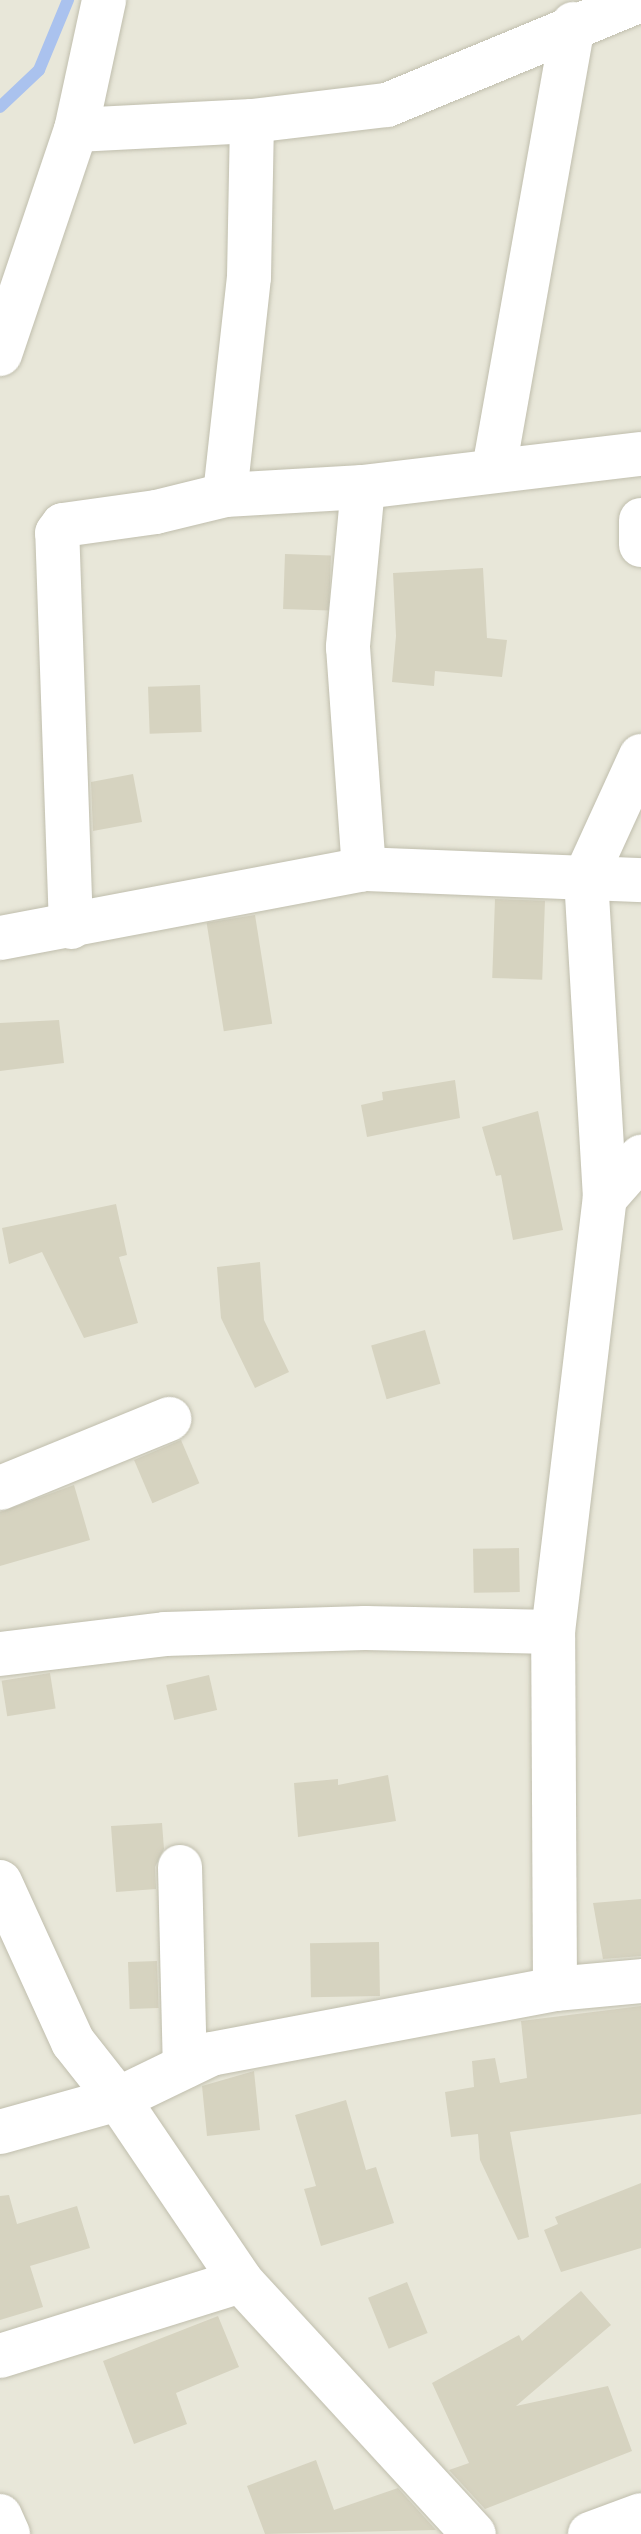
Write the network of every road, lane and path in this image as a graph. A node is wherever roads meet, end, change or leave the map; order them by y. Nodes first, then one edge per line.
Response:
1 (104, 0) edge
2 (641, 0) edge
3 (573, 24) junction
4 (252, 121) junction
5 (76, 130) junction
6 (0, 354) edge
7 (641, 454) edge
8 (494, 469) junction
9 (363, 487) junction
10 (225, 495) junction
11 (641, 520) edge
12 (641, 545) edge
13 (641, 756) edge
14 (364, 869) junction
15 (586, 876) junction
16 (641, 880) edge
17 (71, 927) junction
18 (0, 938) edge
19 (641, 1157) edge
20 (605, 1198) junction
21 (169, 1419) dead end
22 (0, 1488) edge
23 (553, 1632) junction
24 (0, 1654) edge
25 (180, 1867) dead end
26 (0, 1882) edge
27 (641, 1981) edge
28 (555, 1989) junction
29 (185, 2066) junction
30 (118, 2099) junction
31 (0, 2132) edge
32 (241, 2281) junction
33 (0, 2356) edge
34 (641, 2515) edge
35 (0, 2516) edge
36 (8, 2534) edge
37 (474, 2534) edge
38 (590, 2534) edge

1 - 5 street
2 - 3 street
3 - 4 street
3 - 8 street
4 - 5 street
4 - 10 street
5 - 6 street
7 - 8 street
8 - 9 street
9 - 10 street
9 - 14 street
10 - 17 street
11 - 12 street
13 - 15 street
14 - 15 street
14 - 17 street
15 - 16 street
15 - 20 street
17 - 18 street
19 - 20 street
20 - 23 street
21 - 22 street
23 - 24 street
23 - 28 street
25 - 29 street
26 - 30 street
27 - 28 street
28 - 29 street
29 - 30 street
30 - 31 street
30 - 32 street
32 - 33 street
32 - 37 street
34 - 38 street
35 - 36 street

